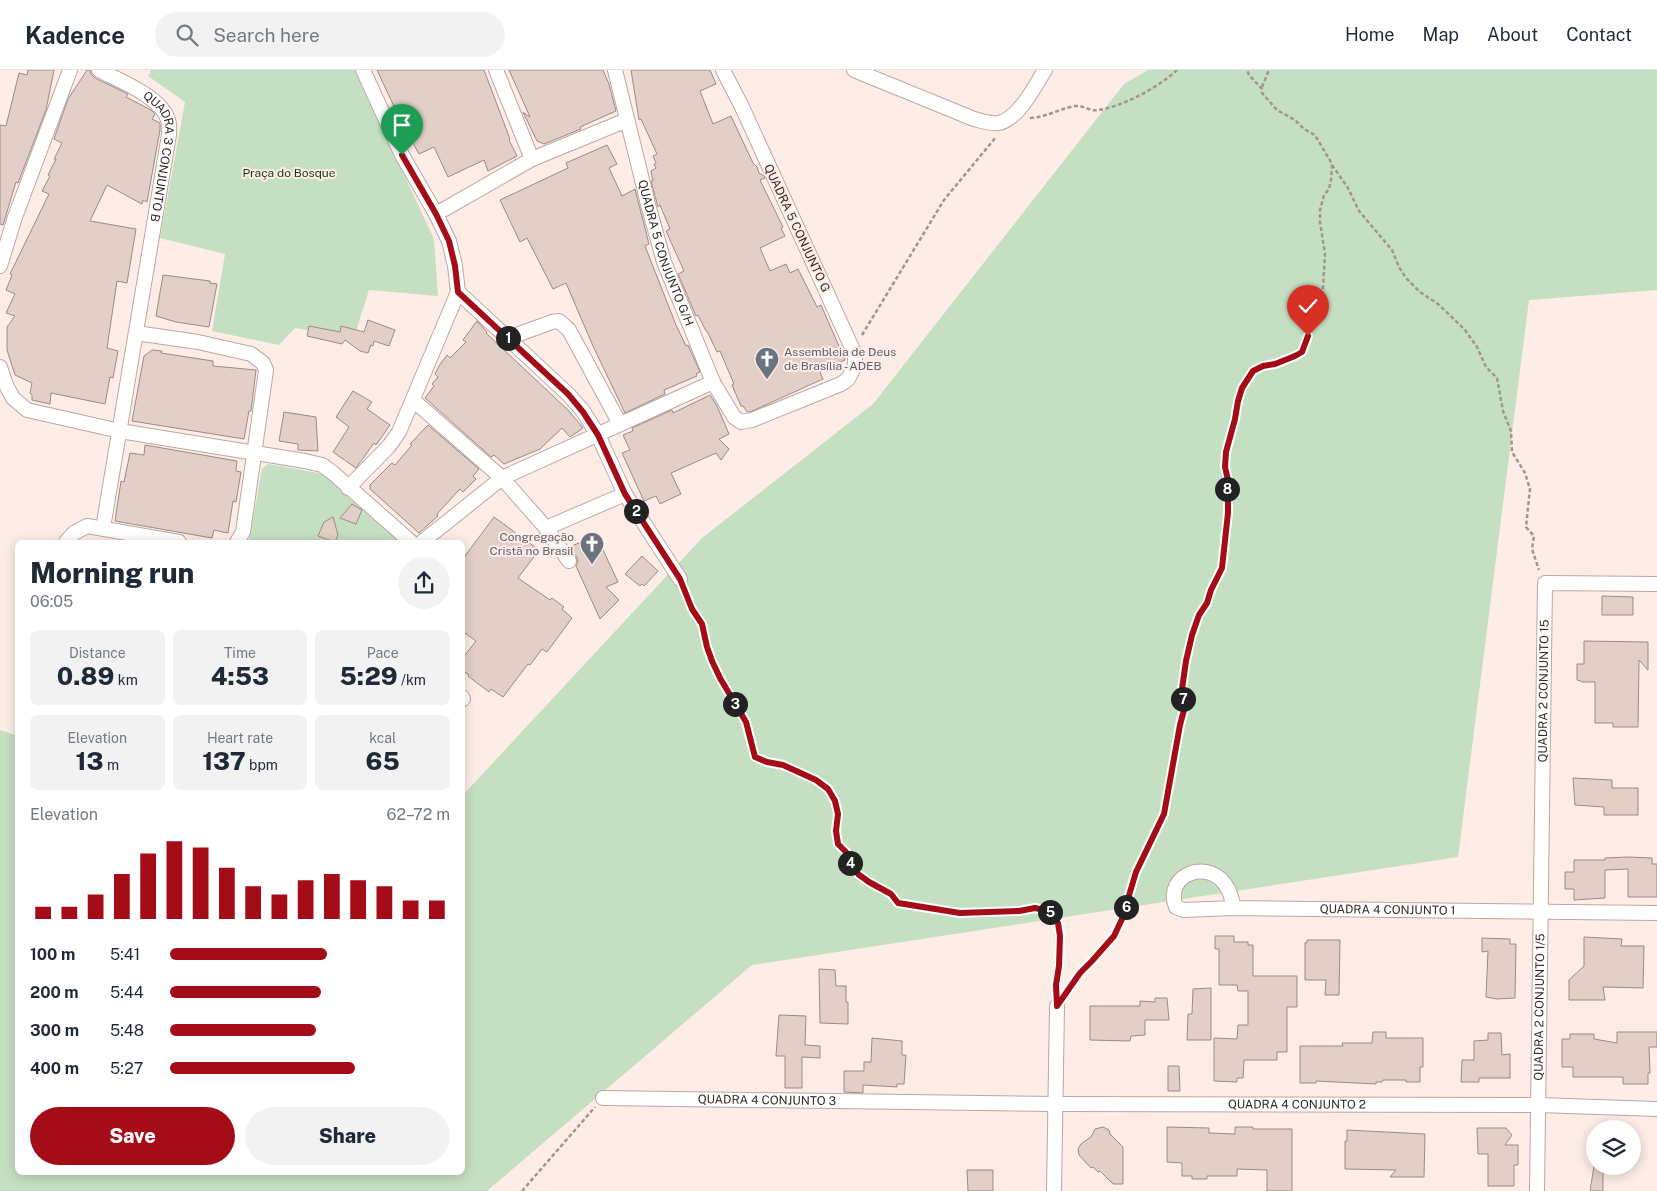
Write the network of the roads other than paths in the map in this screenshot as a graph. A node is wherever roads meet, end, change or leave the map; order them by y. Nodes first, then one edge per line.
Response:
1 (70, 70) edge
2 (99, 70) edge
3 (363, 70) edge
4 (496, 70) edge
5 (615, 70) edge
6 (723, 70) edge
7 (854, 70) edge
8 (1045, 70) edge
9 (627, 120) junction
10 (532, 159) junction
11 (436, 214) junction
12 (0, 266) edge
13 (458, 292) junction
14 (136, 333) junction
15 (508, 338) junction
16 (0, 367) edge
17 (712, 382) junction
18 (413, 400) junction
19 (752, 420) joint
20 (620, 424) junction
21 (120, 431) junction
22 (598, 435) junction
23 (254, 452) junction
24 (502, 478) junction
25 (348, 488) junction
26 (625, 494) junction
27 (103, 528) junction
28 (546, 528) junction
29 (68, 540) edge
30 (168, 540) edge
31 (238, 540) edge
32 (409, 540) edge
33 (424, 540) edge
34 (569, 561) dead end
35 (680, 579) road end
36 (1657, 584) edge
37 (1234, 908) dead end
38 (1541, 910) junction
39 (1657, 913) edge
40 (1057, 1006) road end
41 (603, 1098) road end
42 (1054, 1104) junction
43 (1538, 1105) junction
44 (1657, 1109) edge
45 (1054, 1191) edge
46 (1537, 1191) edge

1 - 12 street
2 - 14 street, QUADRA 3 CONJUNTO B
3 - 11 street
4 - 10 street
5 - 9 street, QUADRA 5 CONJUNTO G/H
6 - 19 street, QUADRA 5 CONJUNTO G
7 - 8 street
9 - 10 street
9 - 17 street, QUADRA 5 CONJUNTO G/H
10 - 11 street
11 - 13 street
13 - 15 street
13 - 18 street
14 - 21 street, QUADRA 3 CONJUNTO B
14 - 23 street
15 - 20 street
15 - 22 street
16 - 21 street
17 - 19 street, QUADRA 5 CONJUNTO G/H
17 - 20 street
18 - 24 street
18 - 25 street
20 - 22 street
21 - 23 street
21 - 27 street, QUADRA 3 CONJUNTO B
22 - 24 street
22 - 26 street
23 - 25 street
23 - 31 street
24 - 28 street
24 - 33 street
25 - 32 street
26 - 28 street
26 - 35 street
27 - 29 street
27 - 30 street
28 - 34 street
36 - 38 street, QUADRA 2 CONJUNTO 15
37 - 38 street, QUADRA 4 CONJUNTO 1
38 - 39 street, QUADRA 4 CONJUNTO 1
38 - 43 street, QUADRA 2 CONJUNTO 1/5
40 - 42 street
41 - 42 street, QUADRA 4 CONJUNTO 3
42 - 43 street, QUADRA 4 CONJUNTO 2
42 - 45 street
43 - 44 street, QUADRA 4 CONJUNTO 2
43 - 46 street, QUADRA 2 CONJUNTO 1/5

